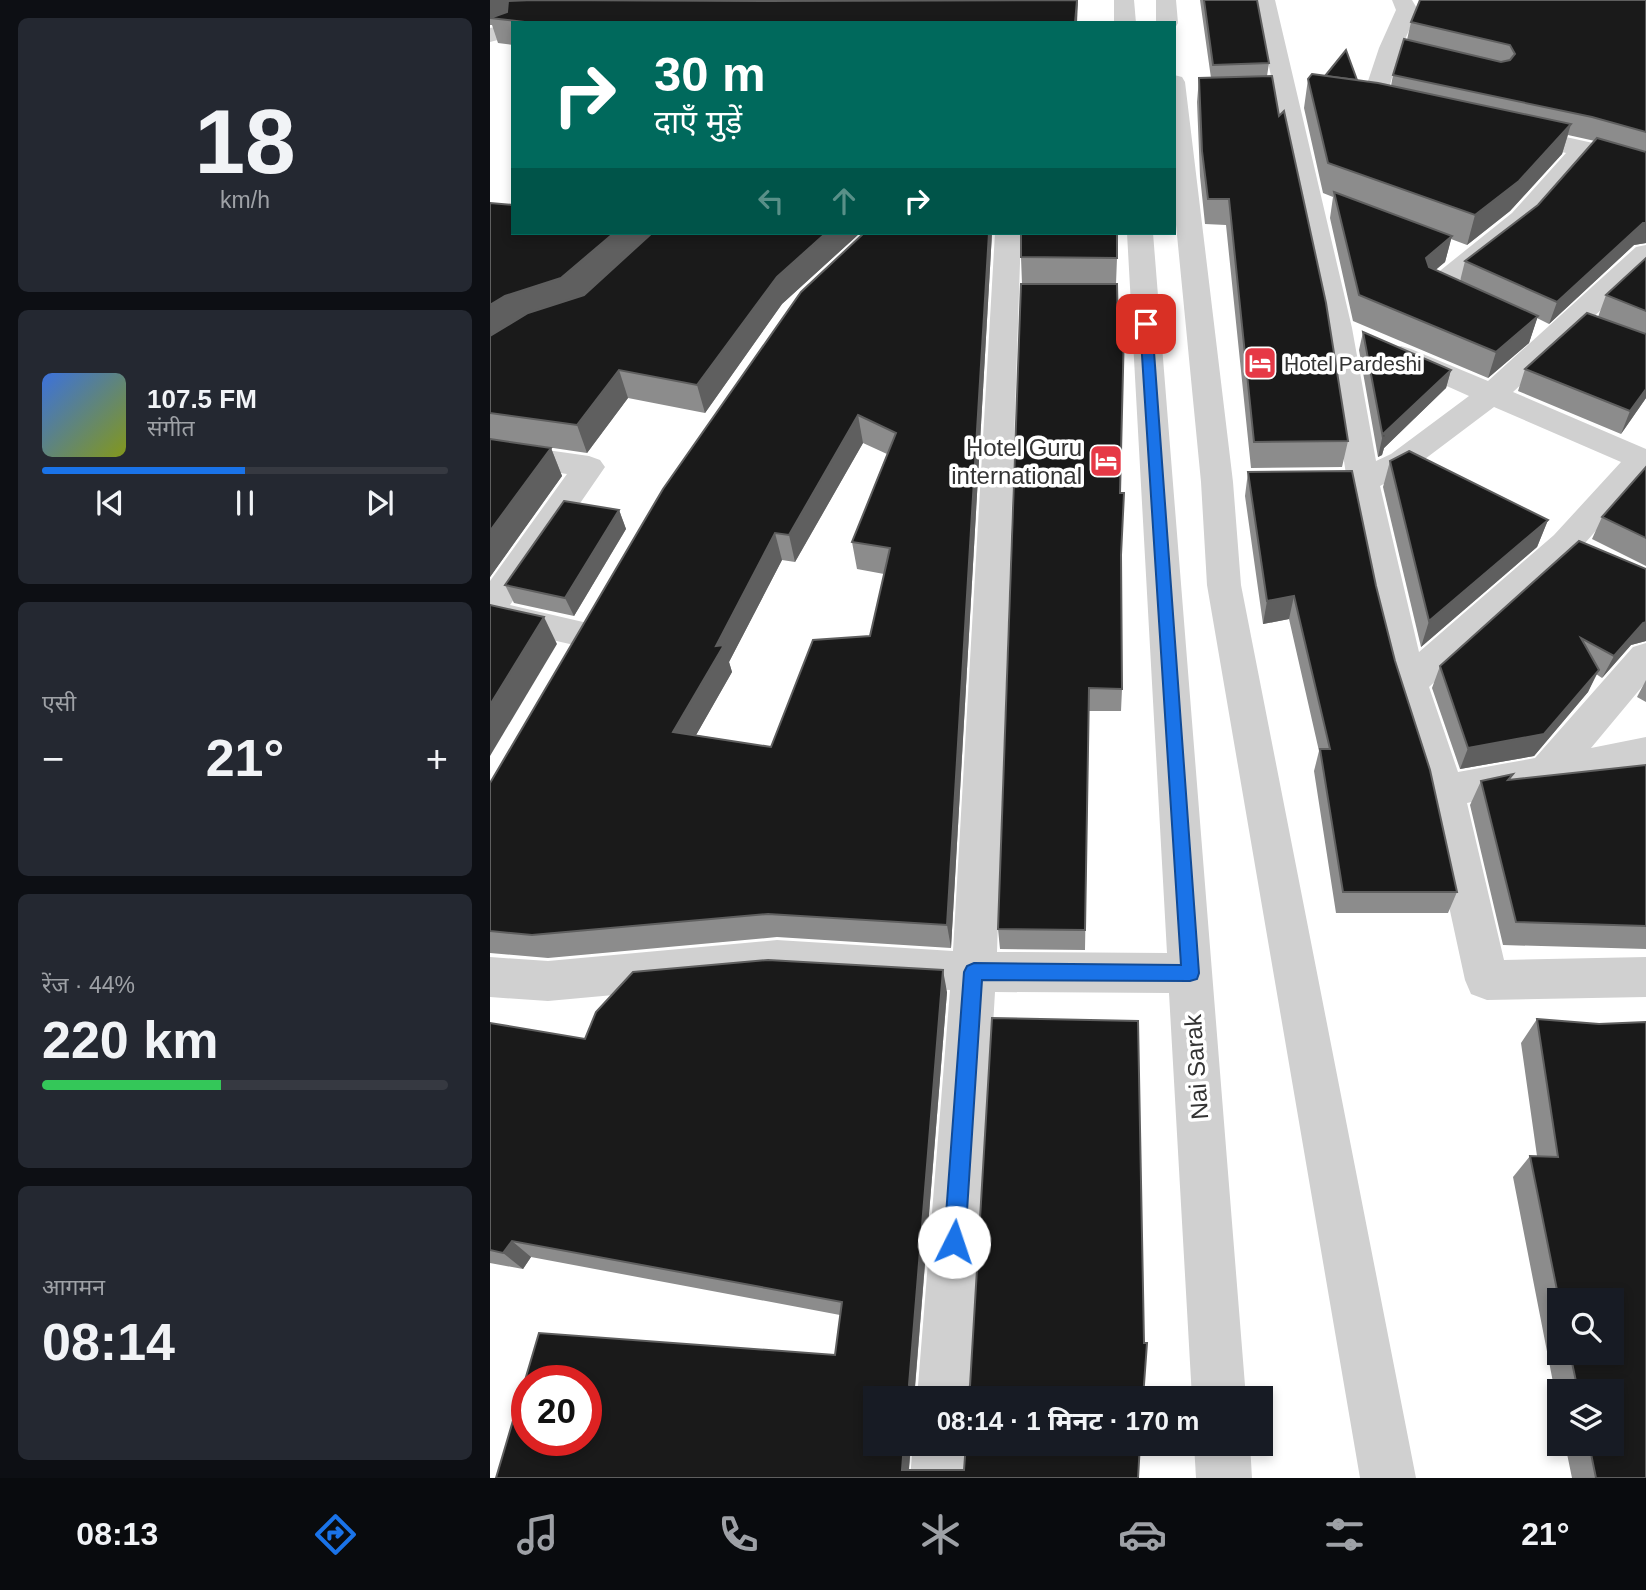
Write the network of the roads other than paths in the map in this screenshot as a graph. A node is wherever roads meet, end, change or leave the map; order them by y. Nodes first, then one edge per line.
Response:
1 (1124, 0) edge
2 (1166, 0) edge
3 (1265, 0) edge
4 (1402, 0) edge
5 (1125, 21) edge
6 (1167, 21) edge
7 (511, 30) edge
8 (490, 35) edge
9 (1390, 48) junction
10 (1469, 67) edge
11 (1185, 89) edge
12 (1347, 98) edge
13 (1373, 102) junction
14 (1399, 107) edge
15 (1492, 128) edge
16 (1584, 148) junction
17 (1646, 166) edge
18 (1008, 235) edge
19 (1140, 235) edge
20 (1646, 253) edge
21 (1495, 313) edge
22 (1338, 328) junction
23 (1489, 395) junction
24 (490, 452) edge
25 (1402, 461) junction
26 (1640, 470) edge
27 (1437, 479) edge
28 (1349, 481) junction
29 (1531, 526) edge
30 (1577, 549) junction
31 (1224, 584) junction
32 (1164, 590) junction
33 (490, 607) edge
34 (490, 614) edge
35 (583, 635) edge
36 (1646, 657) edge
37 (1409, 683) junction
38 (1646, 752) edge
39 (1547, 772) junction
40 (1444, 791) junction
41 (974, 972) junction
42 (1190, 973) junction
43 (490, 977) edge
44 (1646, 977) edge
45 (945, 1386) edge
46 (1218, 1386) edge
47 (939, 1456) edge
48 (1223, 1456) edge
49 (938, 1478) edge
50 (1224, 1478) edge
51 (1388, 1478) edge

1 - 5 street
2 - 6 street
3 - 22 street
4 - 9 street
7 - 8 street
9 - 10 street
9 - 13 street
11 - 31 street
12 - 13 street
13 - 14 street
15 - 16 street
16 - 17 street
16 - 21 street
18 - 41 street
19 - 32 street, Nai Sarak
20 - 23 street
22 - 23 street
22 - 28 street
23 - 25 street
23 - 26 street
24 - 33 street
25 - 27 street
25 - 28 street
26 - 30 street
28 - 37 street
29 - 30 street
30 - 37 street
31 - 32 street
31 - 51 street
32 - 42 street, Nai Sarak
34 - 35 street
36 - 39 street
37 - 40 street
38 - 39 street
39 - 40 street
40 - 44 street
41 - 42 street
41 - 43 street
41 - 45 street
42 - 46 street, Nai Sarak
47 - 49 street
48 - 50 street

